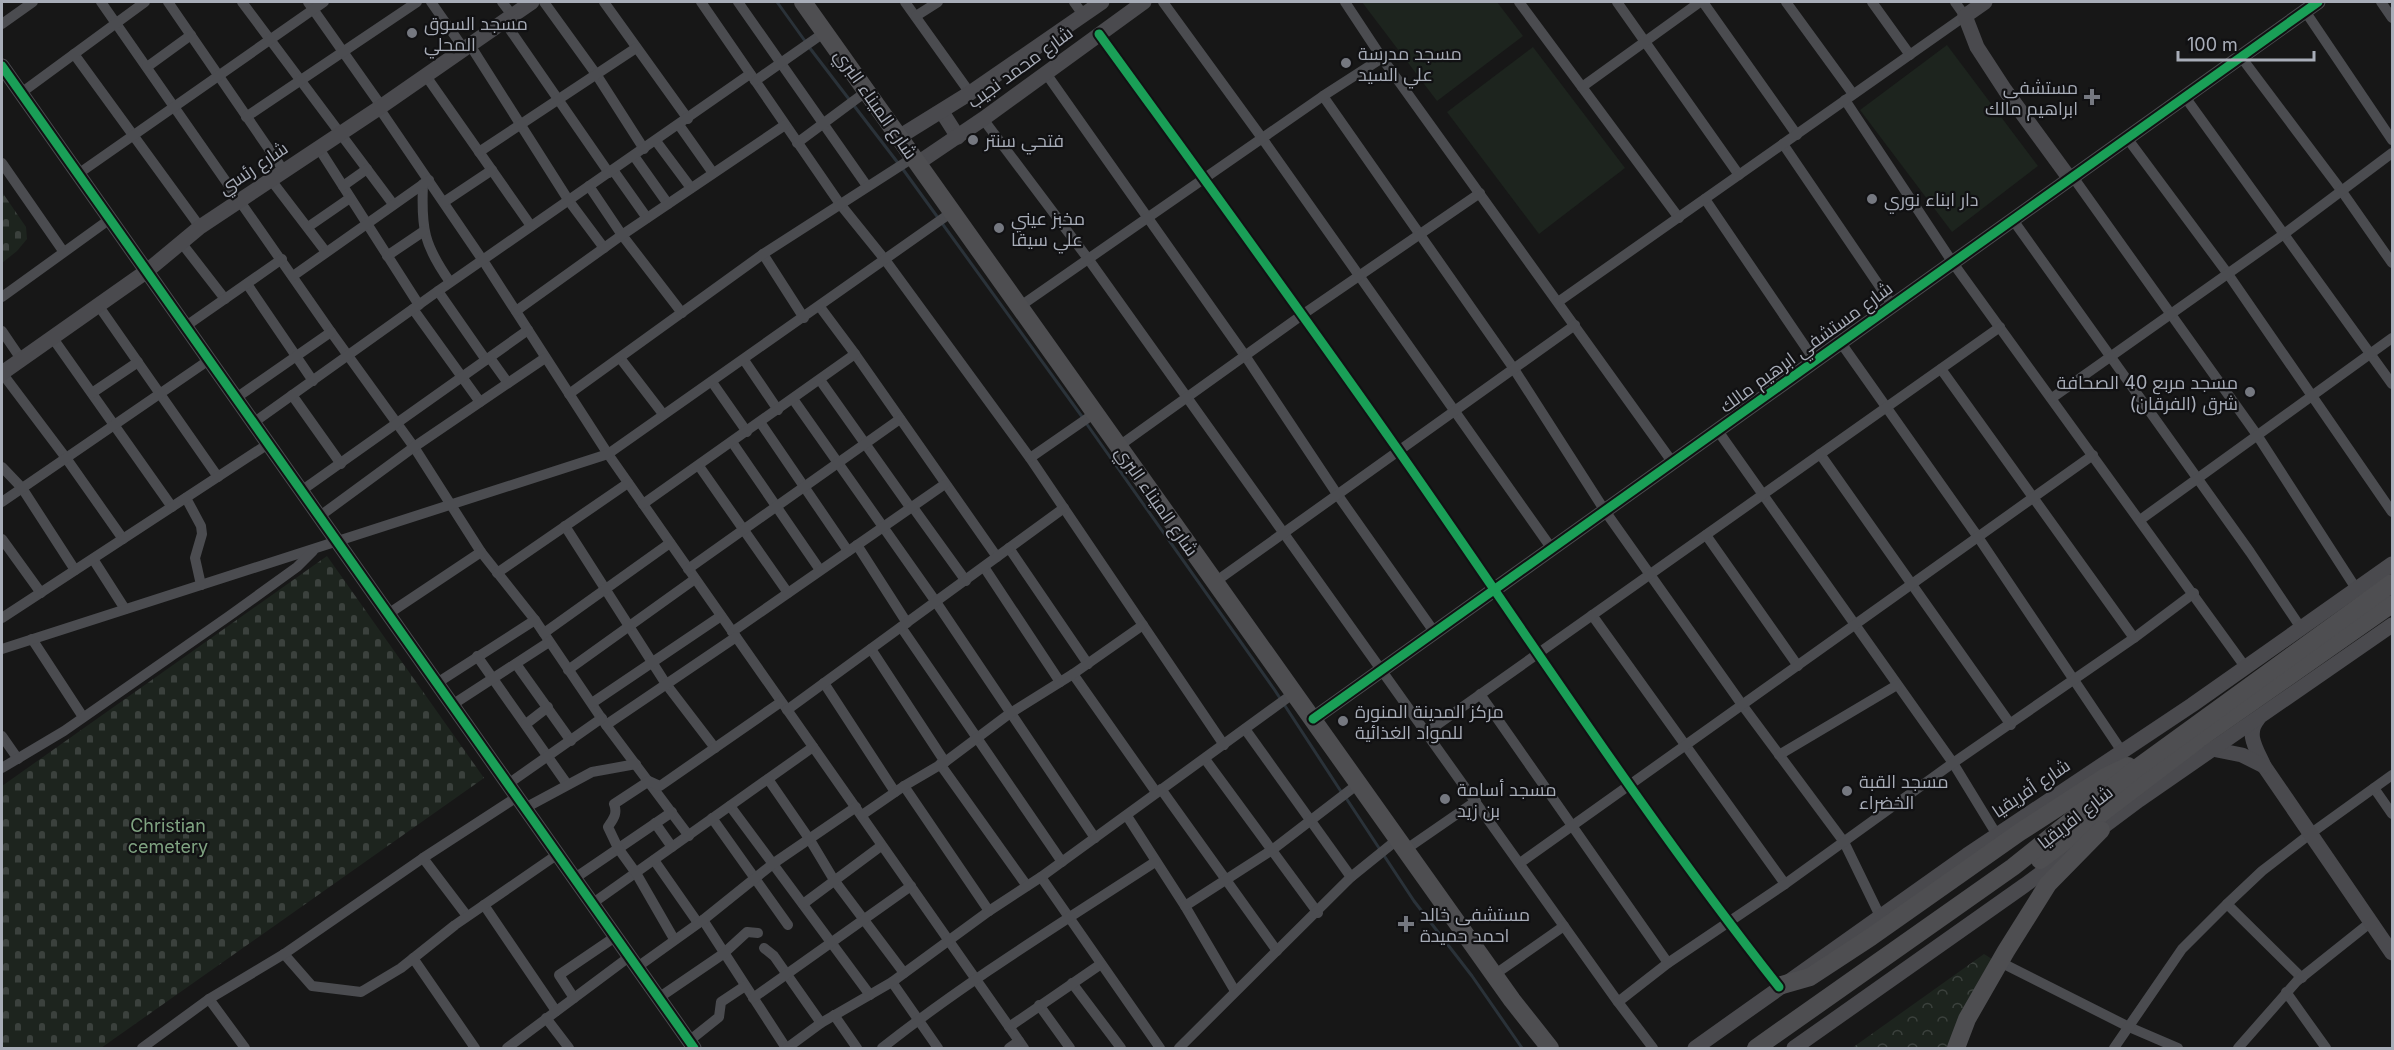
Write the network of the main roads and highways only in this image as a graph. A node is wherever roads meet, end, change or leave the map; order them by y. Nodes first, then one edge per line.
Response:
1 (810, 4) edge
2 (2392, 583) edge
3 (2392, 604) edge
4 (2162, 750) junction
5 (2101, 830) road end
6 (1910, 945) junction
7 (1781, 986) road end
8 (1512, 1000) junction
9 (1539, 1048) edge
10 (1550, 1048) edge
11 (1756, 1048) edge
12 (1774, 1048) edge
13 (1956, 1048) edge

1 - 8 highway, شارع الميناء البري
2 - 4 highway, شارع افريقيا
3 - 6 highway, شارع افريقيا
4 - 6 highway, شارع افريقيا
4 - 7 highway
5 - 13 highway
6 - 11 highway, شارع افريقيا
6 - 12 highway, شارع افريقيا
8 - 9 highway
8 - 10 highway

